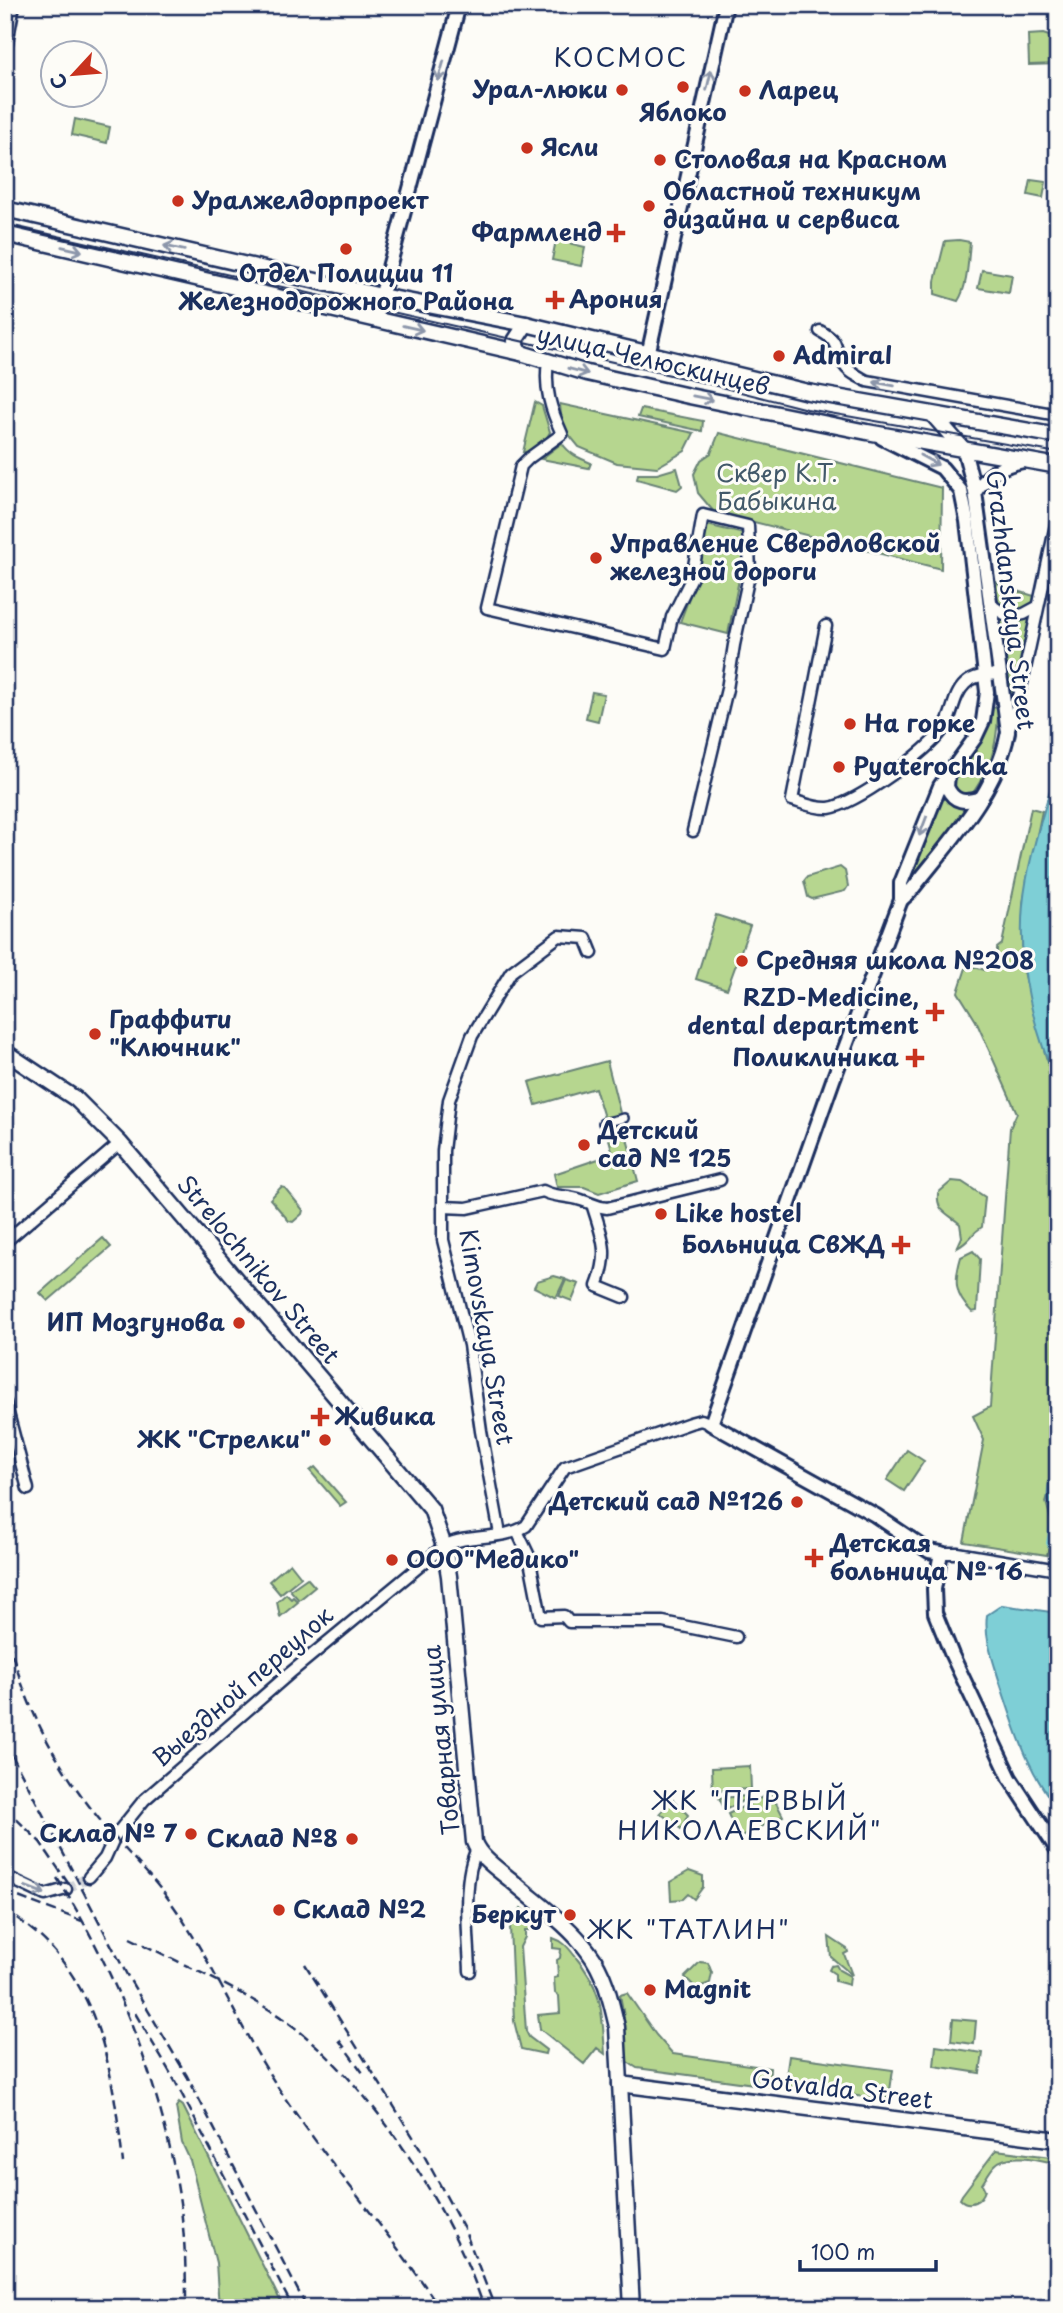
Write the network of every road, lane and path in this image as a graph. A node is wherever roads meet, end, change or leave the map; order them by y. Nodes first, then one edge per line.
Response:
1 (13, 5) edge
2 (458, 5) edge
3 (726, 5) edge
4 (5, 53) edge
5 (5, 209) edge
6 (5, 234) edge
7 (381, 296) junction
8 (375, 320) junction
9 (526, 324) junction
10 (820, 331) dead end
11 (521, 353) junction
12 (648, 355) junction
13 (548, 362) junction
14 (1058, 415) edge
15 (934, 416) junction
16 (867, 432) junction
17 (1058, 436) edge
18 (964, 450) junction
19 (1025, 461) junction
20 (1058, 466) edge
21 (975, 492) junction
22 (1058, 515) edge
23 (988, 598) junction
24 (1037, 607) junction
25 (827, 626) dead end
26 (1001, 674) junction
27 (985, 676) junction
28 (1008, 732) junction
29 (948, 774) junction
30 (981, 798) junction
31 (693, 831) dead end
32 (901, 900) junction
33 (592, 954) dead end
34 (5, 1052) edge
35 (624, 1118) dead end
36 (603, 1123) dead end
37 (120, 1143) junction
38 (720, 1180) dead end
39 (443, 1207) junction
40 (593, 1207) junction
41 (5, 1242) edge
42 (624, 1297) dead end
43 (5, 1402) edge
44 (711, 1424) junction
45 (28, 1489) dead end
46 (517, 1531) junction
47 (500, 1534) junction
48 (444, 1546) junction
49 (941, 1553) junction
50 (1058, 1570) edge
51 (736, 1637) dead end
52 (477, 1849) junction
53 (1058, 1851) edge
54 (5, 1876) edge
55 (89, 1877) tunnel mouth
56 (66, 1889) tunnel mouth
57 (470, 1971) dead end
58 (620, 2084) junction
59 (1058, 2140) edge
60 (632, 2308) edge

1 - 4 street
2 -> 7 street
12 -> 3 street
7 -> 5 main road, улица Челюскинцев
6 -> 8 main road, улица Челюскинцев
7 - 8 street
7 - 9 main road, улица Челюскинцев
8 -> 11 main road, улица Челюскинцев
9 - 11 main road
9 - 12 main road, улица Челюскинцев
14 -> 10 street
11 - 13 main road, улица Челюскинцев
12 - 15 main road, улица Челюскинцев
13 -> 16 main road, улица Челюскинцев
13 - 31 street
15 - 17 main road, улица Челюскинцев
15 - 18 main road, Grazhdanskaya Street
16 - 18 main road, улица Челюскинцев
16 -> 27 street, Grazhdanskaya Street
18 - 19 main road, улица Челюскинцев
18 - 21 street, Grazhdanskaya Street
19 - 20 main road, улица Челюскинцев
19 - 21 street
21 - 23 street, Grazhdanskaya Street
22 - 24 street
23 - 24 street
23 - 26 street, Grazhdanskaya Street
24 - 28 street
25 - 27 street
26 - 27 street
26 - 28 street, Grazhdanskaya Street
27 - 29 street, Grazhdanskaya Street
28 - 30 street, Grazhdanskaya Street
29 - 30 street
29 -> 32 street, Grazhdanskaya Street
30 - 32 street, Grazhdanskaya Street
32 - 44 street, Grazhdanskaya Street
33 - 39 street, Kimovskaya Street
34 - 37 main road, Strelochnikov Street
35 - 36 street
37 - 41 street
37 - 48 main road, Strelochnikov Street
38 - 40 street
39 - 40 street
39 - 47 street, Kimovskaya Street
40 - 42 street
43 - 45 street
44 - 46 street
44 - 49 street
46 - 47 street
46 - 51 street
47 - 48 street
48 - 52 main road, Товарная улица
48 - 55 street, Выездной переулок
49 - 50 street
49 - 53 street
52 - 57 street, Товарная улица
52 - 58 main road
54 -> 56 street
58 - 59 main road, Gotvalda Street
58 - 60 main road

